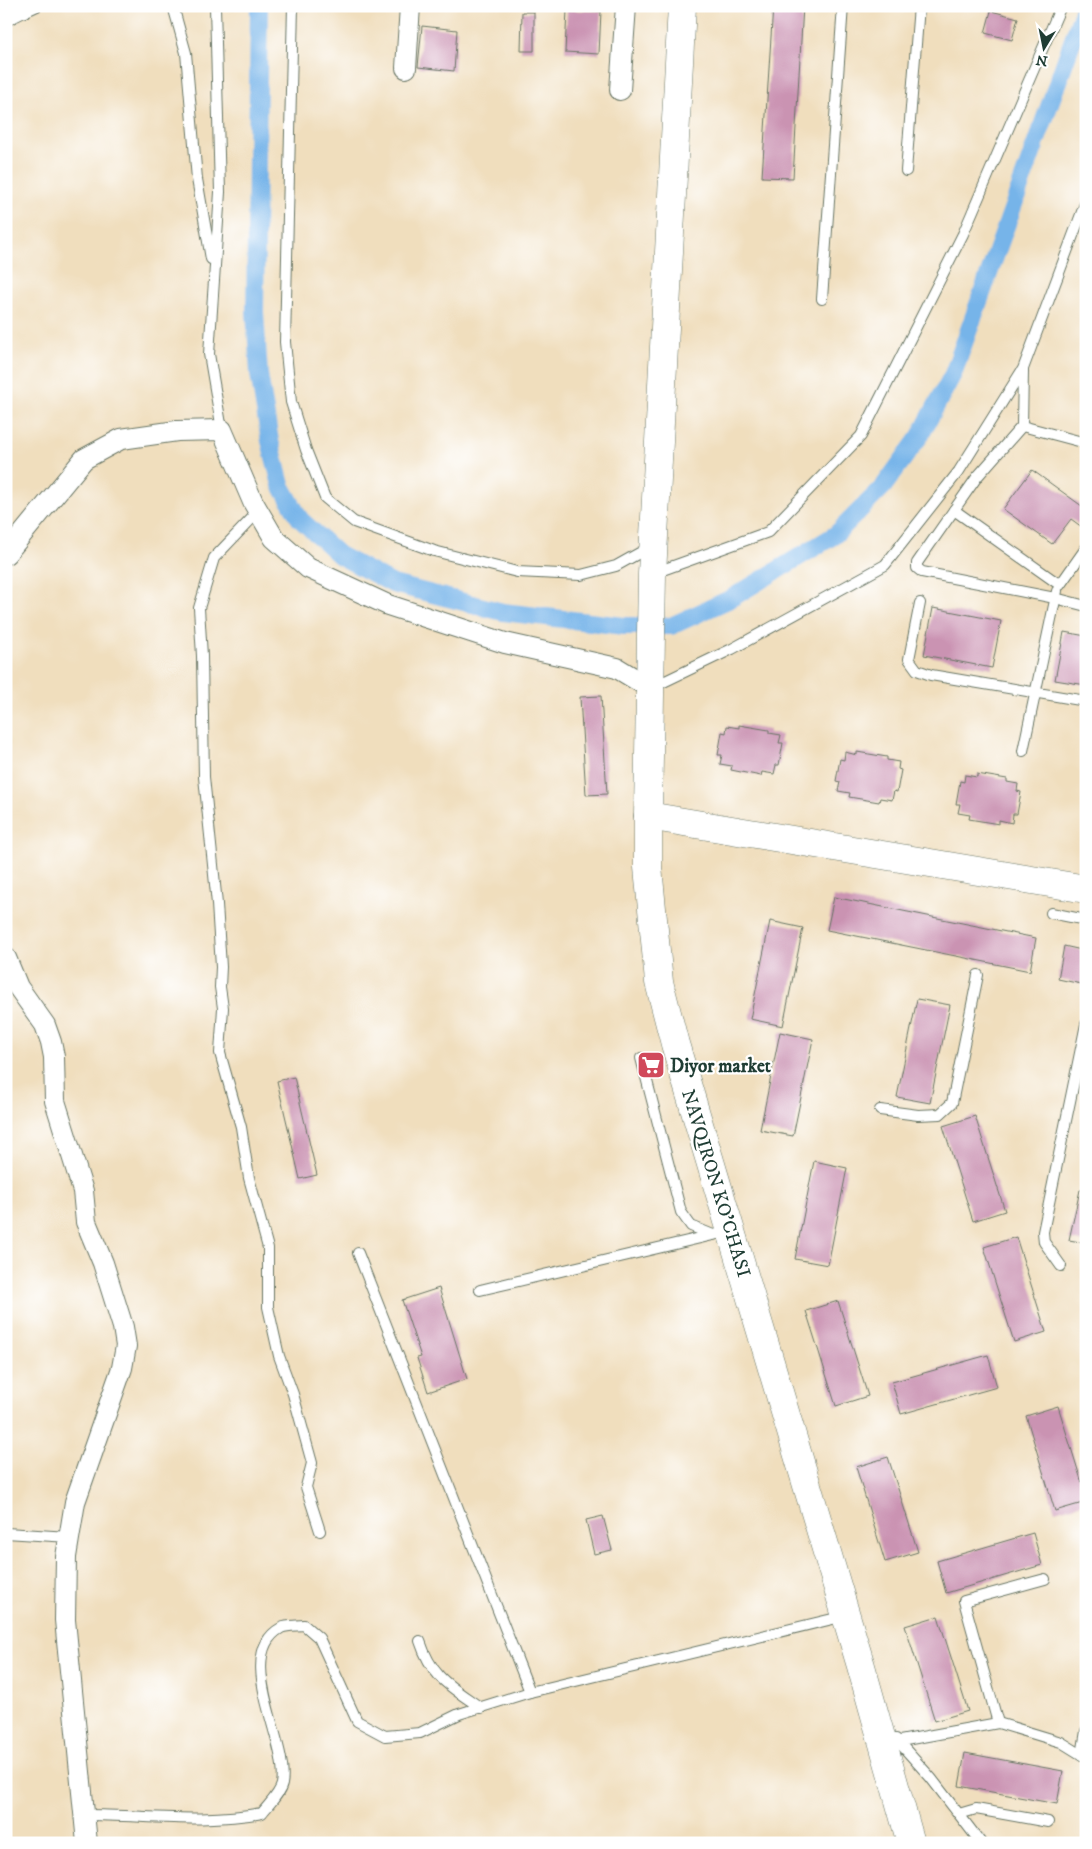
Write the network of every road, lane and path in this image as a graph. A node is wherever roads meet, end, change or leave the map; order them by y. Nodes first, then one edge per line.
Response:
1 (38, 6) edge
2 (173, 6) edge
3 (215, 6) edge
4 (293, 6) edge
5 (410, 6) edge
6 (626, 6) edge
7 (682, 6) edge
8 (843, 6) edge
9 (919, 6) edge
10 (1061, 6) edge
11 (6, 9) edge
12 (24, 12) junction
13 (6, 21) edge
14 (406, 68) dead end
15 (620, 90) dead end
16 (906, 171) dead end
17 (1086, 201) edge
18 (214, 276) junction
19 (822, 299) dead end
20 (1023, 369) junction
21 (1022, 426) junction
22 (222, 430) junction
23 (1086, 443) edge
24 (954, 510) junction
25 (258, 512) junction
26 (653, 546) junction
27 (1086, 548) edge
28 (6, 554) edge
29 (652, 574) junction
30 (1060, 585) junction
31 (1055, 598) junction
32 (920, 603) dead end
33 (1086, 606) edge
34 (650, 688) junction
35 (1035, 692) junction
36 (1086, 701) edge
37 (1022, 752) dead end
38 (648, 816) junction
39 (1086, 889) edge
40 (1051, 913) dead end
41 (1086, 920) edge
42 (6, 958) edge
43 (978, 975) dead end
44 (1086, 1024) edge
45 (641, 1058) dead end
46 (880, 1110) dead end
47 (722, 1233) junction
48 (358, 1253) dead end
49 (1061, 1266) dead end
50 (480, 1290) dead end
51 (320, 1531) dead end
52 (6, 1533) edge
53 (69, 1537) junction
54 (1045, 1579) dead end
55 (846, 1616) junction
56 (420, 1641) dead end
57 (530, 1692) junction
58 (481, 1708) junction
59 (998, 1723) junction
60 (1086, 1731) edge
61 (890, 1735) junction
62 (1084, 1755) edge
63 (86, 1814) junction
64 (959, 1814) junction
65 (1048, 1822) dead end
66 (88, 1843) edge
67 (911, 1843) edge
68 (981, 1843) edge

1 - 12 lane
2 - 18 lane
3 - 18 lane
4 - 26 lane
5 - 14 street
6 - 15 street
7 - 26 main road, NAVQIRON KO'CHASI
8 - 19 lane
9 - 16 lane
10 - 29 lane
11 - 12 lane
12 - 13 lane
17 - 20 lane
18 - 22 lane
20 - 21 lane
20 - 34 lane
21 - 23 lane
21 - 24 lane
22 - 25 street
22 - 28 street
24 - 30 lane
24 - 31 lane
25 - 34 street
25 - 51 lane
26 - 29 main road, NAVQIRON KO'CHASI
27 - 30 lane
29 - 34 main road, NAVQIRON KO'CHASI
30 - 31 lane
31 - 33 lane
31 - 35 lane
32 - 35 lane
34 - 38 main road, NAVQIRON KO'CHASI
35 - 36 lane
35 - 37 lane
38 - 39 main road
38 - 47 main road, NAVQIRON KO'CHASI
40 - 41 lane
42 - 53 street
43 - 46 lane
44 - 49 lane
45 - 47 lane
47 - 50 lane
47 - 55 main road, NAVQIRON KO'CHASI
48 - 57 lane
52 - 53 lane
53 - 63 street
54 - 59 lane
55 - 57 lane
55 - 61 main road, NAVQIRON KO'CHASI
56 - 58 lane
57 - 58 lane
58 - 63 lane
59 - 61 lane
59 - 62 lane
60 - 62 lane
61 - 64 lane
61 - 67 main road, NAVQIRON KO'CHASI
63 - 66 street
64 - 65 lane
64 - 68 lane

